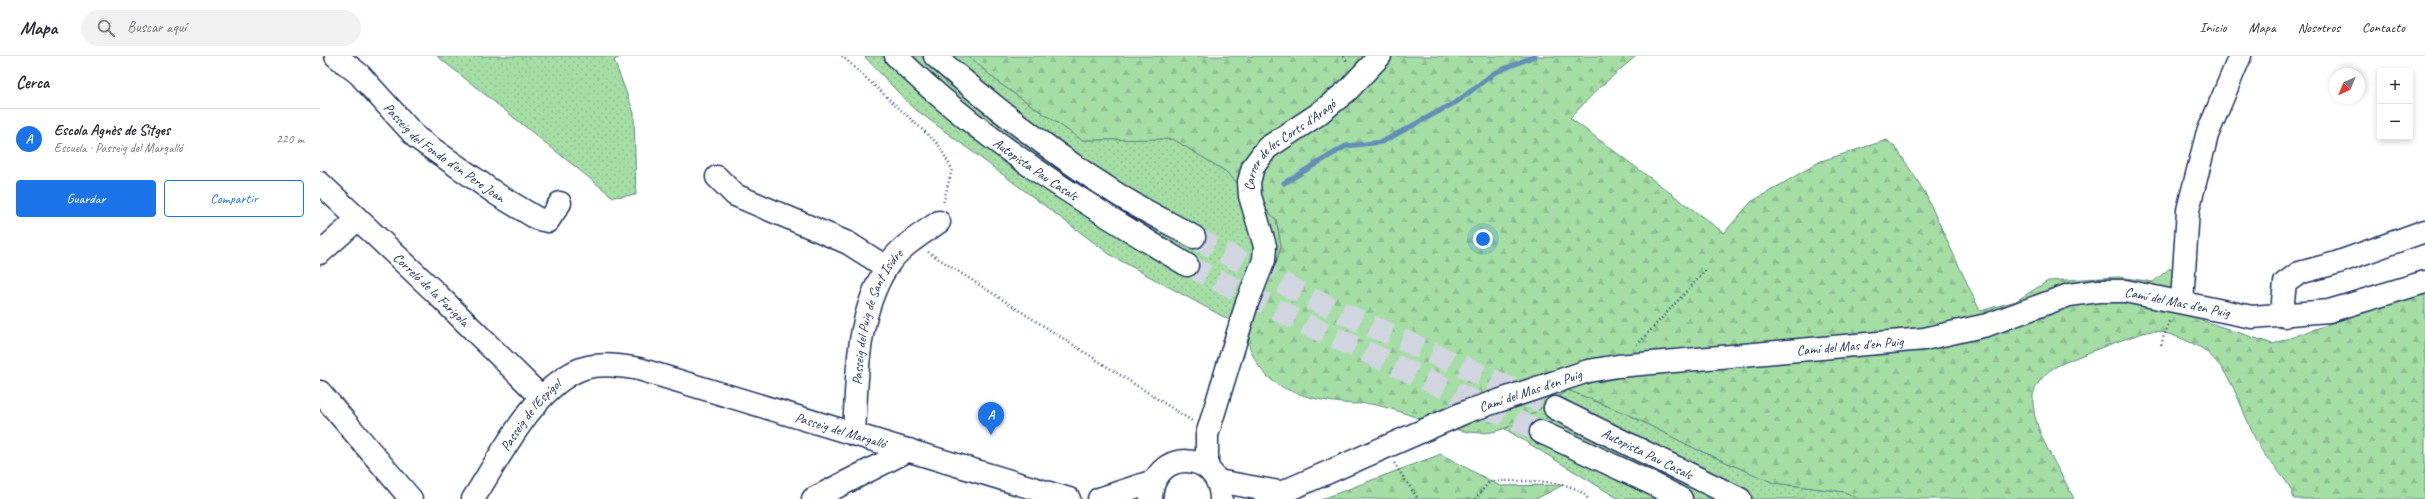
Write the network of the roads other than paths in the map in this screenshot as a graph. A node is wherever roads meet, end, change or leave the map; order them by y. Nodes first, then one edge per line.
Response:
1 (336, 56) edge
2 (896, 56) edge
3 (935, 56) edge
4 (1380, 56) edge
5 (2240, 56) edge
6 (717, 177) dead end
7 (320, 183) edge
8 (560, 203) dead end
9 (358, 219) junction
10 (938, 222) road end
11 (2425, 231) edge
12 (1194, 237) tunnel mouth
13 (320, 253) edge
14 (1187, 265) tunnel mouth
15 (886, 267) junction
16 (2425, 282) edge
17 (2178, 301) junction
18 (2284, 316) junction
19 (612, 365) joint
20 (320, 392) edge
21 (541, 397) junction
22 (1555, 408) tunnel mouth
23 (1541, 432) tunnel mouth
24 (854, 434) junction
25 (1207, 435) junction
26 (909, 450) junction
27 (1185, 461) junction
28 (1215, 483) edge
29 (1153, 490) edge
30 (412, 495) edge
31 (1276, 496) edge
32 (473, 499) edge
33 (813, 499) edge
34 (1069, 499) edge
35 (1099, 499) edge
36 (1680, 499) edge
37 (1740, 499) edge

1 - 8 main road, Passeig del Fondo d'en Pere Joan
2 - 14 main road, Autopista Pau Casals
3 - 12 main road, Autopista Pau Casals
4 - 25 main road, Carrer de les Corts d'Aragó
5 - 17 main road
6 - 15 main road
7 - 9 main road, Correló de la Farigola
9 - 13 main road
9 - 21 main road, Correló de la Farigola
10 - 15 main road, Passeig del Puig de Sant Isidre
11 - 18 main road
15 - 24 main road, Passeig del Puig de Sant Isidre
16 - 18 main road, Camí del Mas d'en Puig
17 - 18 main road, Camí del Mas d'en Puig
17 - 31 main road, Camí del Mas d'en Puig
19 - 21 main road, Passeig de l'Espígol
19 - 24 main road, Passeig del Margalló
20 - 30 main road
21 - 32 main road, Passeig de l'Espígol
22 - 37 main road, Autopista Pau Casals
23 - 36 main road, Autopista Pau Casals
24 - 26 main road, Passeig del Margalló
25 - 27 main road
25 - 28 main road
26 - 33 main road
26 - 34 main road, Passeig del Margalló
27 - 28 main road, Camí del Mas d'en Puig
27 - 29 main road
28 - 31 main road, Camí del Mas d'en Puig
29 - 35 main road

